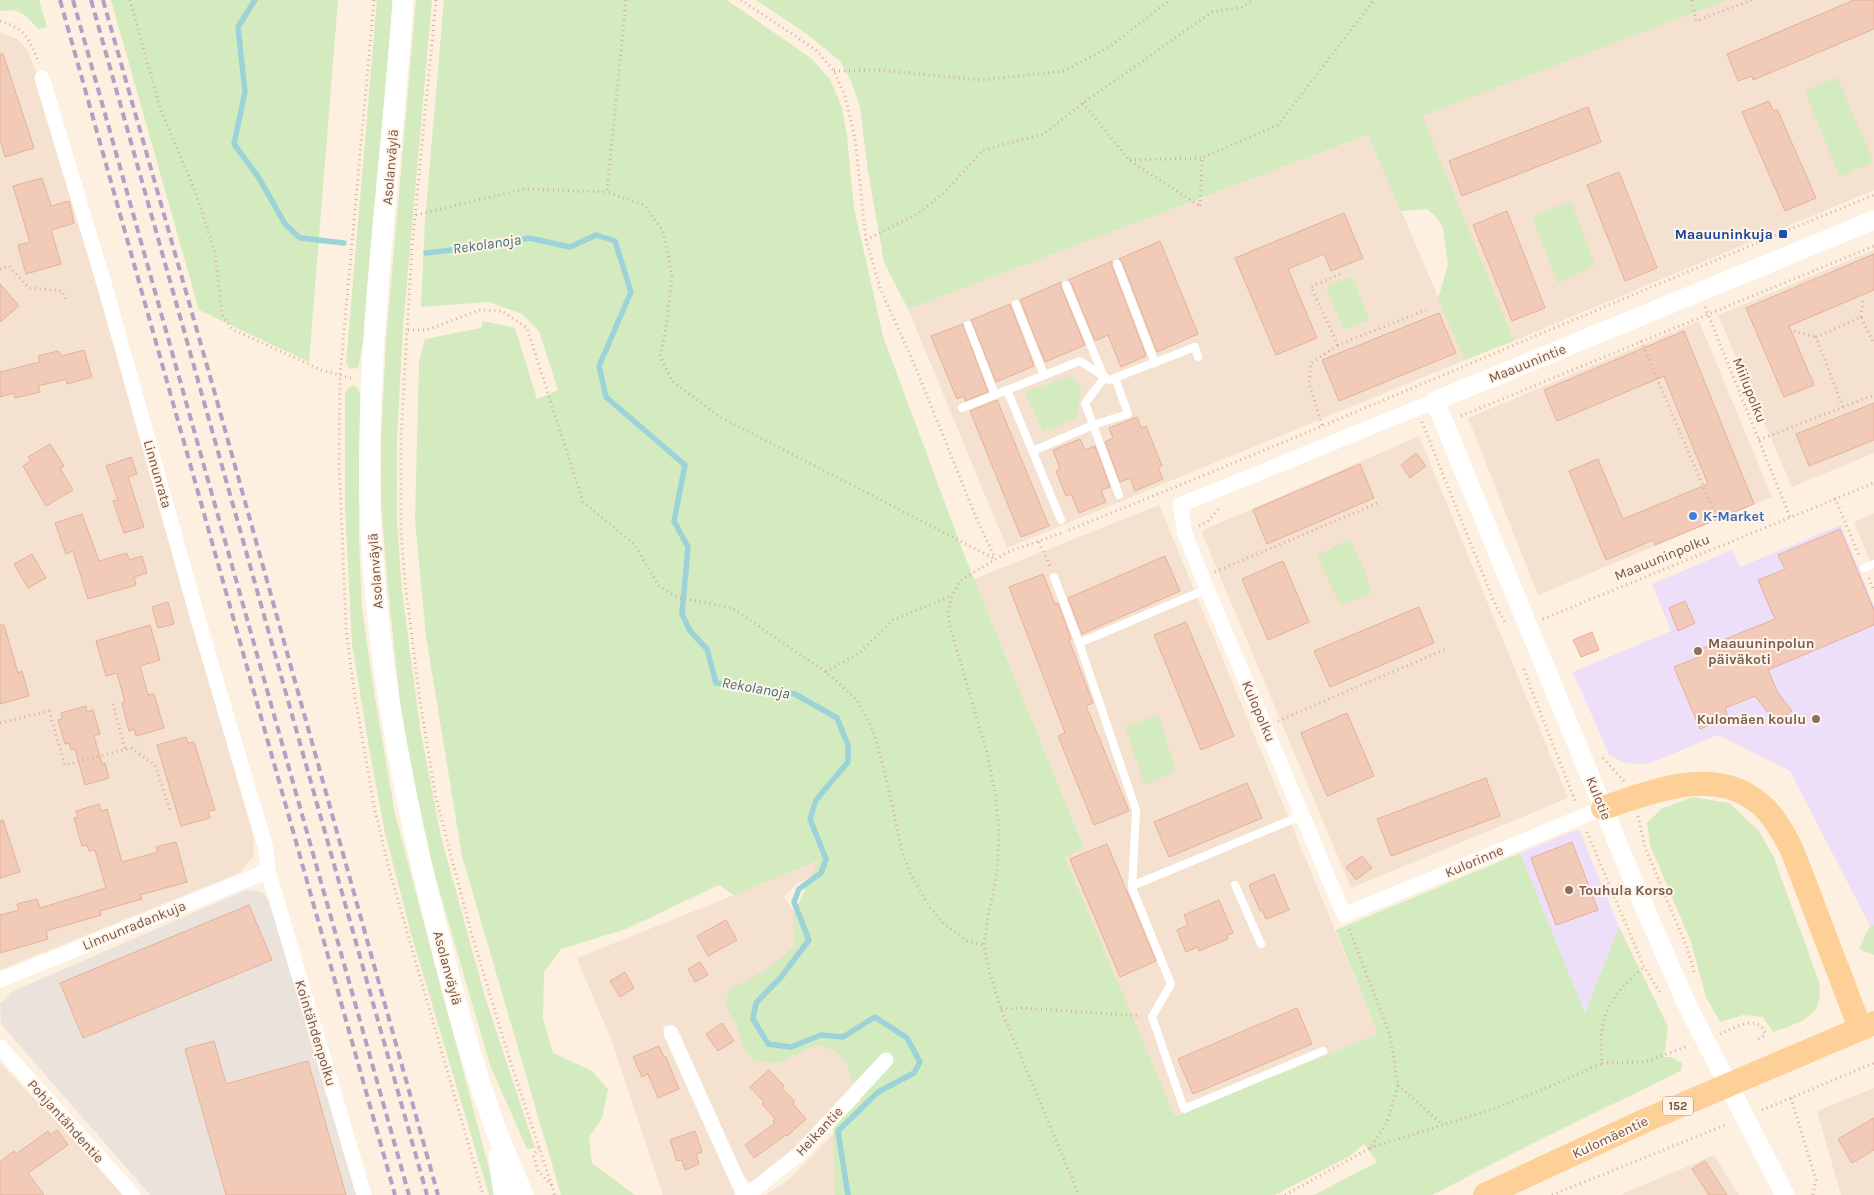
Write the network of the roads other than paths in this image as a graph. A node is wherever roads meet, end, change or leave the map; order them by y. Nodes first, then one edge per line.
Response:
1 (403, 0) edge
2 (42, 78) road end
3 (1874, 220) edge
4 (1117, 264) dead end
5 (1066, 285) dead end
6 (1016, 304) dead end
7 (968, 325) dead end
8 (1198, 357) dead end
9 (1155, 363) junction
10 (1044, 375) junction
11 (1104, 376) junction
12 (1115, 378) junction
13 (1008, 390) junction
14 (995, 395) junction
15 (1435, 401) junction
16 (962, 408) dead end
17 (1093, 425) junction
18 (1033, 451) junction
19 (1119, 496) dead end
20 (1180, 505) joint
21 (1061, 520) dead end
22 (1874, 564) edge
23 (1864, 568) road end
24 (1054, 577) road end
25 (1205, 583) junction
26 (1079, 643) junction
27 (1604, 808) junction
28 (1303, 815) junction
29 (268, 871) junction
30 (1235, 885) dead end
31 (1132, 886) junction
32 (1344, 916) joint
33 (1261, 944) dead end
34 (0, 980) edge
35 (1867, 1026) edge
36 (671, 1033) dead end
37 (0, 1047) edge
38 (1323, 1051) dead end
39 (886, 1060) dead end
40 (496, 1129) junction
41 (1783, 1191) edge
42 (133, 1195) edge
43 (364, 1195) edge
44 (504, 1195) edge
45 (523, 1195) edge
46 (745, 1195) edge
47 (1485, 1195) edge

1 - 40 main road, Asolanväylä
2 - 29 street, Linnunrata
3 - 15 street, Maauunintie
4 - 9 lane
5 - 11 lane
6 - 10 lane
7 - 14 lane
8 - 9 lane
9 - 12 lane
10 - 11 lane
10 - 13 lane
11 - 12 lane
11 - 17 lane
12 - 17 lane
13 - 14 lane
13 - 18 lane
14 - 16 lane
15 - 20 street, Maauunintie
15 - 27 street, Kulotie
17 - 18 lane
17 - 19 lane
18 - 21 lane
20 - 25 street, Kulopolku
22 - 23 lane
24 - 26 lane
25 - 26 lane
25 - 28 street, Kulopolku
26 - 31 lane
27 - 32 street, Kulorinne
27 - 35 main road
27 - 41 street, Kulotie
28 - 31 lane
28 - 32 street, Kulopolku
29 - 34 street, Linnunradankuja
29 - 43 street, Kointähdenpolku
30 - 33 lane
31 - 38 lane
35 - 47 main road, Kulomäentie / 152
36 - 46 street, Heikantie
37 - 42 street, Pohjantähdentie
39 - 46 street, Heikantie
40 - 44 main road, Asolanväylä
40 - 45 main road, Asolanväylä

